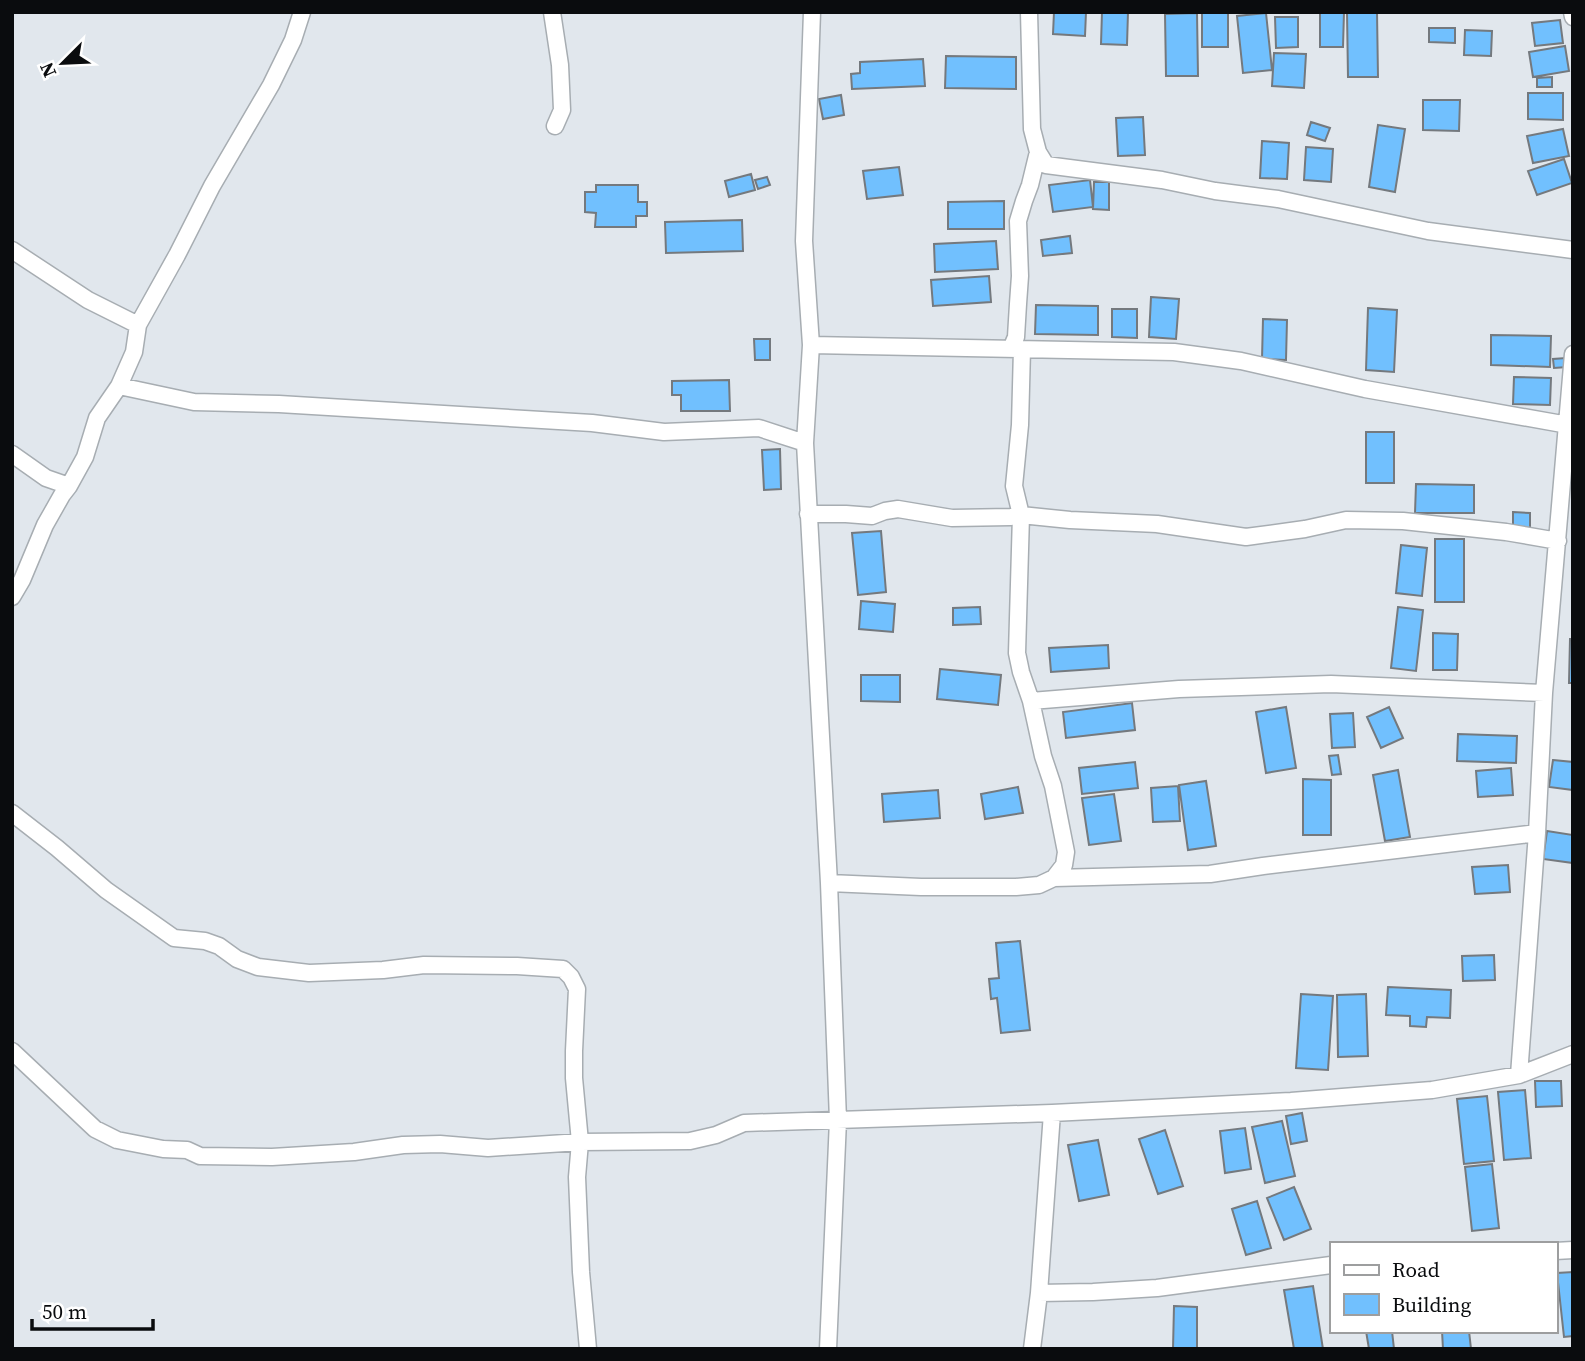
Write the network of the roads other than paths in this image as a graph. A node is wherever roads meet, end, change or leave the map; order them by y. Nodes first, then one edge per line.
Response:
1 (302, 12) edge
2 (552, 12) edge
3 (812, 12) edge
4 (1029, 12) edge
5 (555, 126) dead end
6 (1038, 152) junction
7 (12, 250) edge
8 (1573, 250) edge
9 (138, 325) junction
10 (811, 345) junction
11 (1017, 349) junction
12 (1573, 354) edge
13 (119, 386) junction
14 (1568, 425) junction
15 (805, 443) junction
16 (12, 454) edge
17 (69, 486) junction
18 (808, 514) junction
19 (1021, 516) junction
20 (1558, 541) junction
21 (12, 597) edge
22 (1544, 692) junction
23 (1031, 701) junction
24 (12, 813) edge
25 (1537, 833) junction
26 (1054, 878) junction
27 (829, 883) junction
28 (12, 1051) edge
29 (1573, 1054) edge
30 (1518, 1075) junction
31 (1052, 1113) junction
32 (838, 1120) junction
33 (580, 1142) junction
34 (1330, 1265) edge
35 (1039, 1293) junction
36 (588, 1349) edge
37 (828, 1349) edge
38 (1032, 1349) edge

1 - 9 street
2 - 5 street
3 - 10 street
4 - 6 street
6 - 8 street
6 - 11 street
7 - 9 street
9 - 13 street
10 - 11 street
10 - 15 street
11 - 14 street
11 - 19 street
12 - 14 street
13 - 15 street
13 - 17 street
14 - 20 street
15 - 18 street
16 - 17 street
17 - 21 street
18 - 19 street
18 - 27 street
19 - 20 street
19 - 23 street
20 - 22 street
22 - 23 street
22 - 25 street
23 - 26 street
24 - 33 street
25 - 26 street
25 - 30 street
26 - 27 street
27 - 32 street
28 - 33 street
29 - 30 street
30 - 31 street
31 - 32 street
31 - 35 street
32 - 33 street
32 - 37 street
33 - 36 street
34 - 35 street
35 - 38 street

